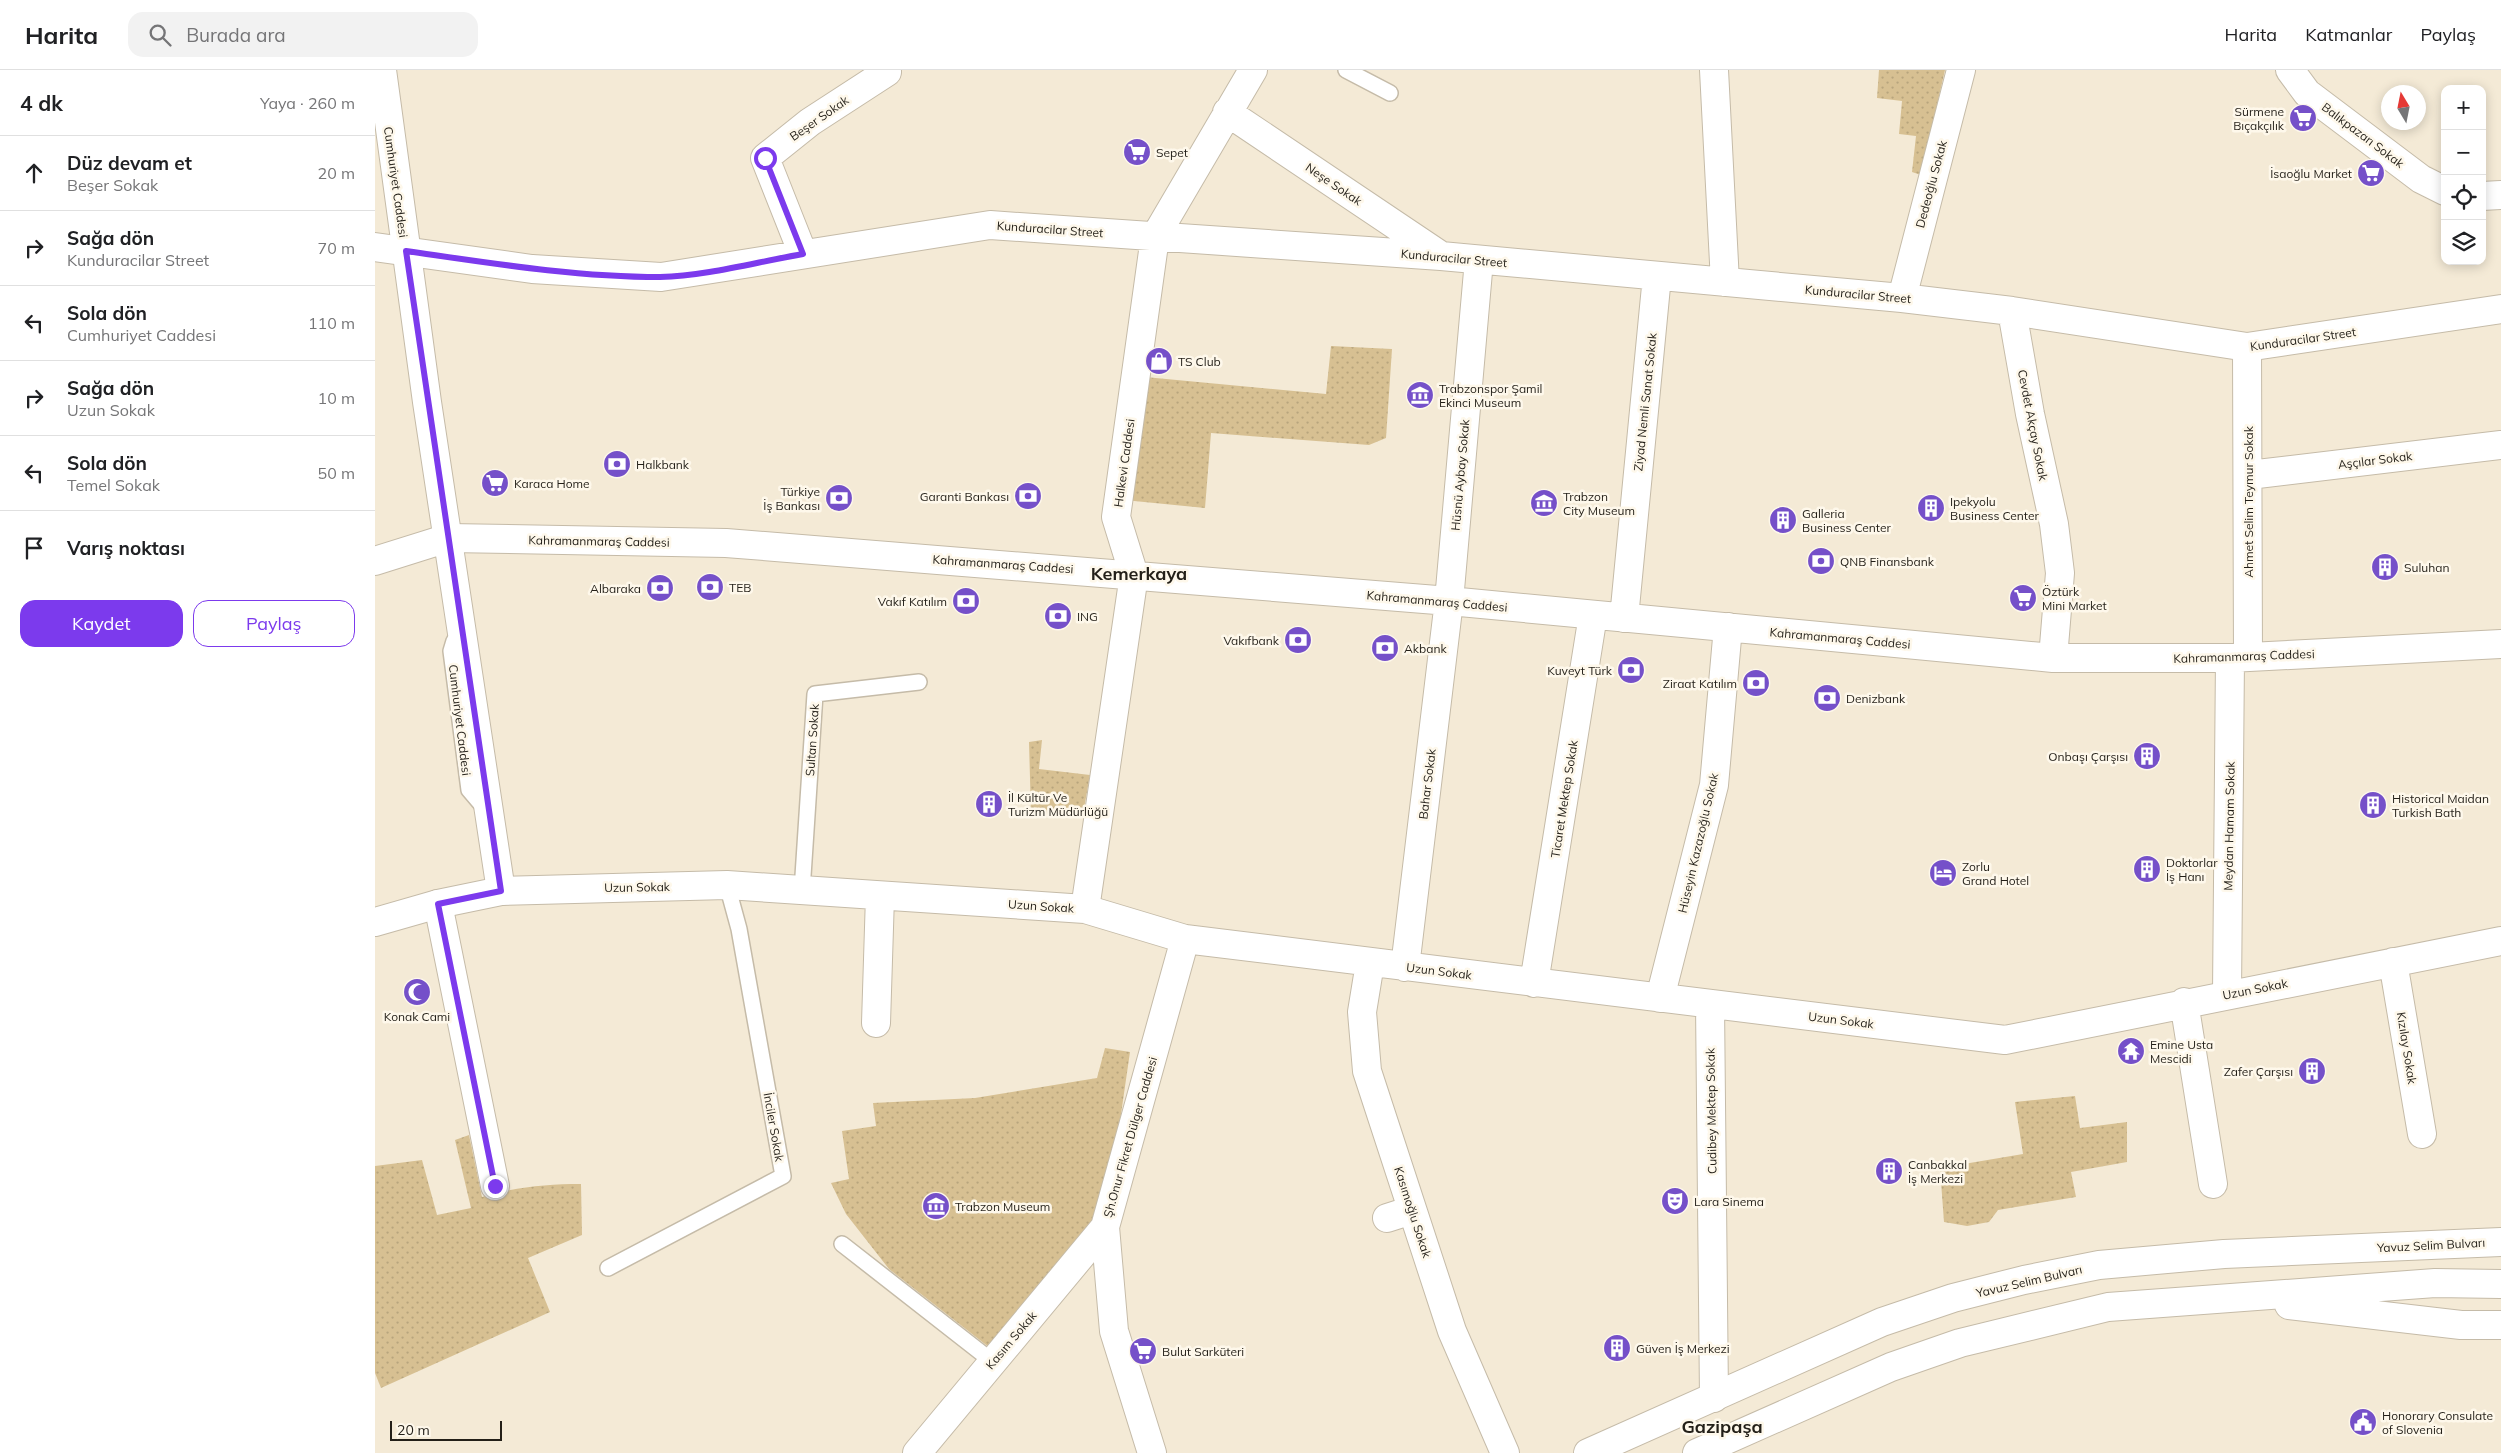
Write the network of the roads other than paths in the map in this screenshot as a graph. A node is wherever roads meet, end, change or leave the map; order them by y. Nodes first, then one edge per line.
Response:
1 (382, 70) edge
2 (1253, 70) edge
3 (1346, 70) edge
4 (1714, 70) edge
5 (1961, 70) edge
6 (2290, 70) edge
7 (886, 71) edge
8 (1390, 93) dead end
9 (1227, 112) junction
10 (2441, 189) edge
11 (2501, 195) edge
12 (2486, 196) edge
13 (1155, 236) junction
14 (375, 247) edge
15 (406, 251) junction
16 (803, 254) junction
17 (1441, 256) junction
18 (1479, 260) junction
19 (1657, 276) junction
20 (1725, 282) junction
21 (1902, 298) junction
22 (2501, 309) edge
23 (2012, 311) junction
24 (2247, 348) junction
25 (2501, 445) edge
26 (2249, 475) junction
27 (448, 538) junction
28 (375, 560) edge
29 (1134, 575) junction
30 (1449, 602) junction
31 (1593, 615) junction
32 (1624, 618) junction
33 (1728, 627) junction
34 (2501, 644) edge
35 (2239, 657) junction
36 (2053, 658) junction
37 (919, 682) dead end
38 (727, 885) junction
39 (501, 891) junction
40 (802, 891) junction
41 (880, 896) junction
42 (438, 904) junction
43 (1085, 909) junction
44 (375, 922) edge
45 (1185, 939) junction
46 (2501, 941) edge
47 (2393, 962) junction
48 (1370, 963) junction
49 (1405, 967) junction
50 (1534, 983) junction
51 (2227, 994) junction
52 (1660, 998) junction
53 (2184, 1002) junction
54 (1710, 1004) junction
55 (875, 1022) dead end
56 (2422, 1134) dead end
57 (2213, 1184) dead end
58 (495, 1186) dead end
59 (1412, 1210) junction
60 (1387, 1218) dead end
61 (1105, 1227) junction
62 (2501, 1242) edge
63 (842, 1244) dead end
64 (608, 1268) dead end
65 (2501, 1284) edge
66 (2220, 1297) junction
67 (2501, 1325) edge
68 (993, 1362) junction
69 (1714, 1398) junction
70 (917, 1453) edge
71 (1152, 1453) edge
72 (1505, 1453) edge
73 (1588, 1453) edge
74 (1697, 1453) edge

1 - 15 street, Cumhuriyet Caddesi
2 - 9 street, Halkevi Caddesi
3 - 8 lane
4 - 20 street
5 - 21 street, Dedeoğlu Sokak
6 - 10 street, Balıkpazarı Sokak
7 - 16 street, Beşer Sokak
9 - 13 street, Halkevi Caddesi
9 - 17 street, Neşe Sokak
11 - 12 street
13 - 16 street, Kunduracilar Street
13 - 17 street, Kunduracilar Street
13 - 29 street, Halkevi Caddesi
14 - 15 street, Kunduracilar Street
15 - 16 street, Kunduracilar Street
15 - 27 street, Cumhuriyet Caddesi
17 - 18 street, Kunduracilar Street
18 - 19 street, Kunduracilar Street
18 - 30 street, Hüsnü Aybay Sokak
19 - 20 street, Kunduracilar Street
19 - 32 street, Ziyad Nemli Sanat Sokak
20 - 21 street, Kunduracilar Street
21 - 23 street, Kunduracilar Street
22 - 24 street, Kunduracilar Street
23 - 24 street, Kunduracilar Street
23 - 36 street, Cevdet Akçay Sokak
24 - 26 street, Ahmet Selim Teymur Sokak
25 - 26 street, Aşçılar Sokak
26 - 35 street, Ahmet Selim Teymur Sokak
27 - 28 street, Kahramanmaraş Caddesi
27 - 29 street, Kahramanmaraş Caddesi
27 - 39 street, Cumhuriyet Caddesi
29 - 30 street, Kahramanmaraş Caddesi
29 - 43 street, Halkevi Caddesi
30 - 31 street, Kahramanmaraş Caddesi
30 - 49 street, Bahar Sokak
31 - 32 street, Kahramanmaraş Caddesi
31 - 50 street, Ticaret Mektep Sokak
32 - 33 street, Kahramanmaraş Caddesi
33 - 36 street, Kahramanmaraş Caddesi
33 - 52 street, Hüseyin Kazazoğlu Sokak
34 - 35 street, Kahramanmaraş Caddesi
35 - 36 street, Kahramanmaraş Caddesi
35 - 51 street, Meydan Hamam Sokak
37 - 40 lane, Sultan Sokak
38 - 39 street, Uzun Sokak
38 - 40 street, Uzun Sokak
38 - 64 lane, İnciler Sokak
39 - 42 street, Uzun Sokak
40 - 41 street, Uzun Sokak
41 - 43 street, Uzun Sokak
41 - 55 street
42 - 44 street, Uzun Sokak
42 - 58 street
43 - 45 street, Uzun Sokak
45 - 48 street, Uzun Sokak
45 - 61 street, Şh.Onur Fikret Dülger Caddesi
46 - 47 street, Uzun Sokak
47 - 51 street, Uzun Sokak
47 - 56 street, Kızılay Sokak
48 - 49 street, Uzun Sokak
48 - 59 street, Kasımoğlu Sokak
49 - 50 street, Uzun Sokak
50 - 52 street, Uzun Sokak
51 - 53 street, Uzun Sokak
52 - 54 street, Uzun Sokak
53 - 54 street, Uzun Sokak
53 - 57 street
54 - 69 street, Cudibey Mektep Sokak
59 - 60 street
59 - 72 street, Kasımoğlu Sokak
61 - 68 street, Kasım Sokak
61 - 71 street, Şh.Onur Fikret Dülger Caddesi
62 - 69 street, Yavuz Selim Bulvarı
63 - 68 lane
65 - 66 street
66 - 67 street
66 - 74 street
68 - 70 street, Kasım Sokak
69 - 73 street, Yavuz Selim Bulvarı

